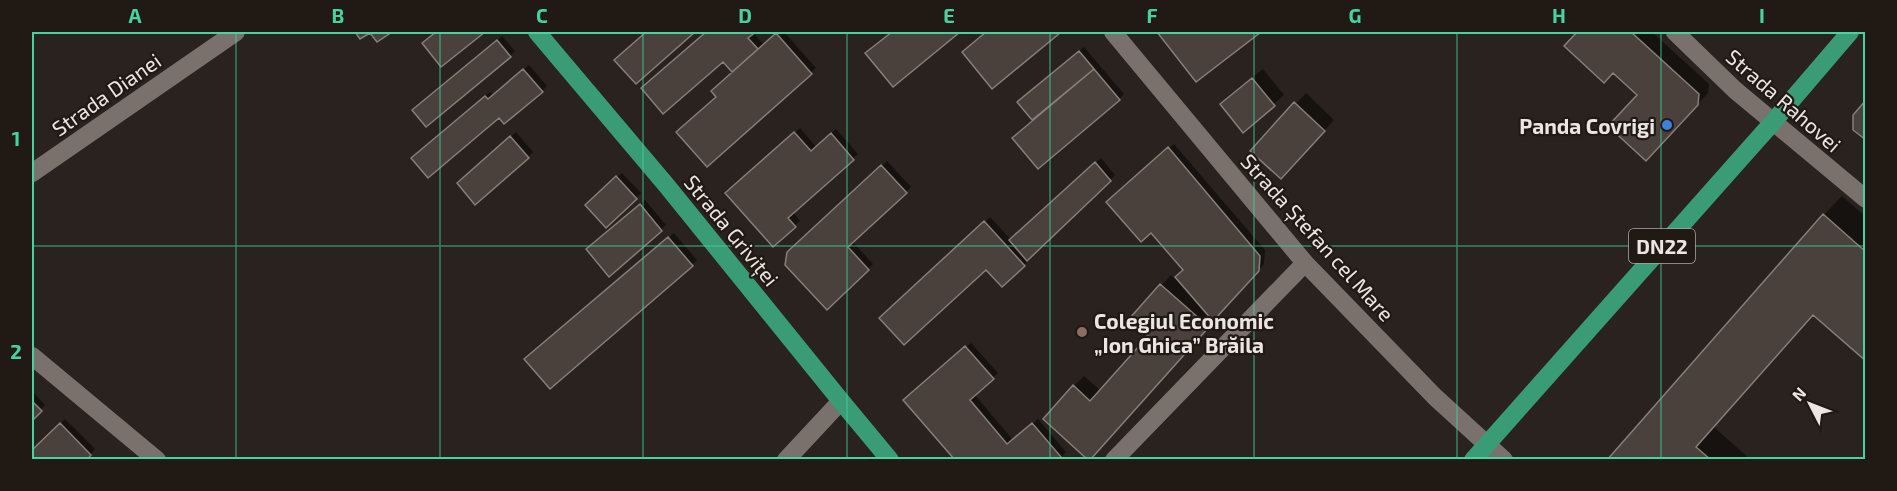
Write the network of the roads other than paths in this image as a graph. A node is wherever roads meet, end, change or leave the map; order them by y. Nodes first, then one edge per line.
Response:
1 (236, 32) edge
2 (537, 32) edge
3 (1113, 32) edge
4 (1675, 32) edge
5 (1850, 32) edge
6 (1773, 122) junction
7 (32, 173) edge
8 (1866, 200) edge
9 (1305, 263) junction
10 (32, 356) edge
11 (841, 401) junction
12 (1486, 444) junction
13 (157, 459) edge
14 (786, 459) edge
15 (891, 459) edge
16 (1114, 459) edge
17 (1473, 459) edge
18 (1504, 459) edge

1 - 7 street, Strada Dianei
2 - 11 main road, Strada Griviței
3 - 9 street, Strada Ștefan cel Mare
4 - 6 street, Strada Rahovei
5 - 6 main road, DN22
6 - 8 street, Strada Rahovei
6 - 12 main road, DN22
9 - 12 street, Strada Ștefan cel Mare
9 - 16 street
10 - 13 street
11 - 14 street
11 - 15 main road, Strada Griviței
12 - 17 main road, DN22
12 - 18 street, Strada Ștefan cel Mare

